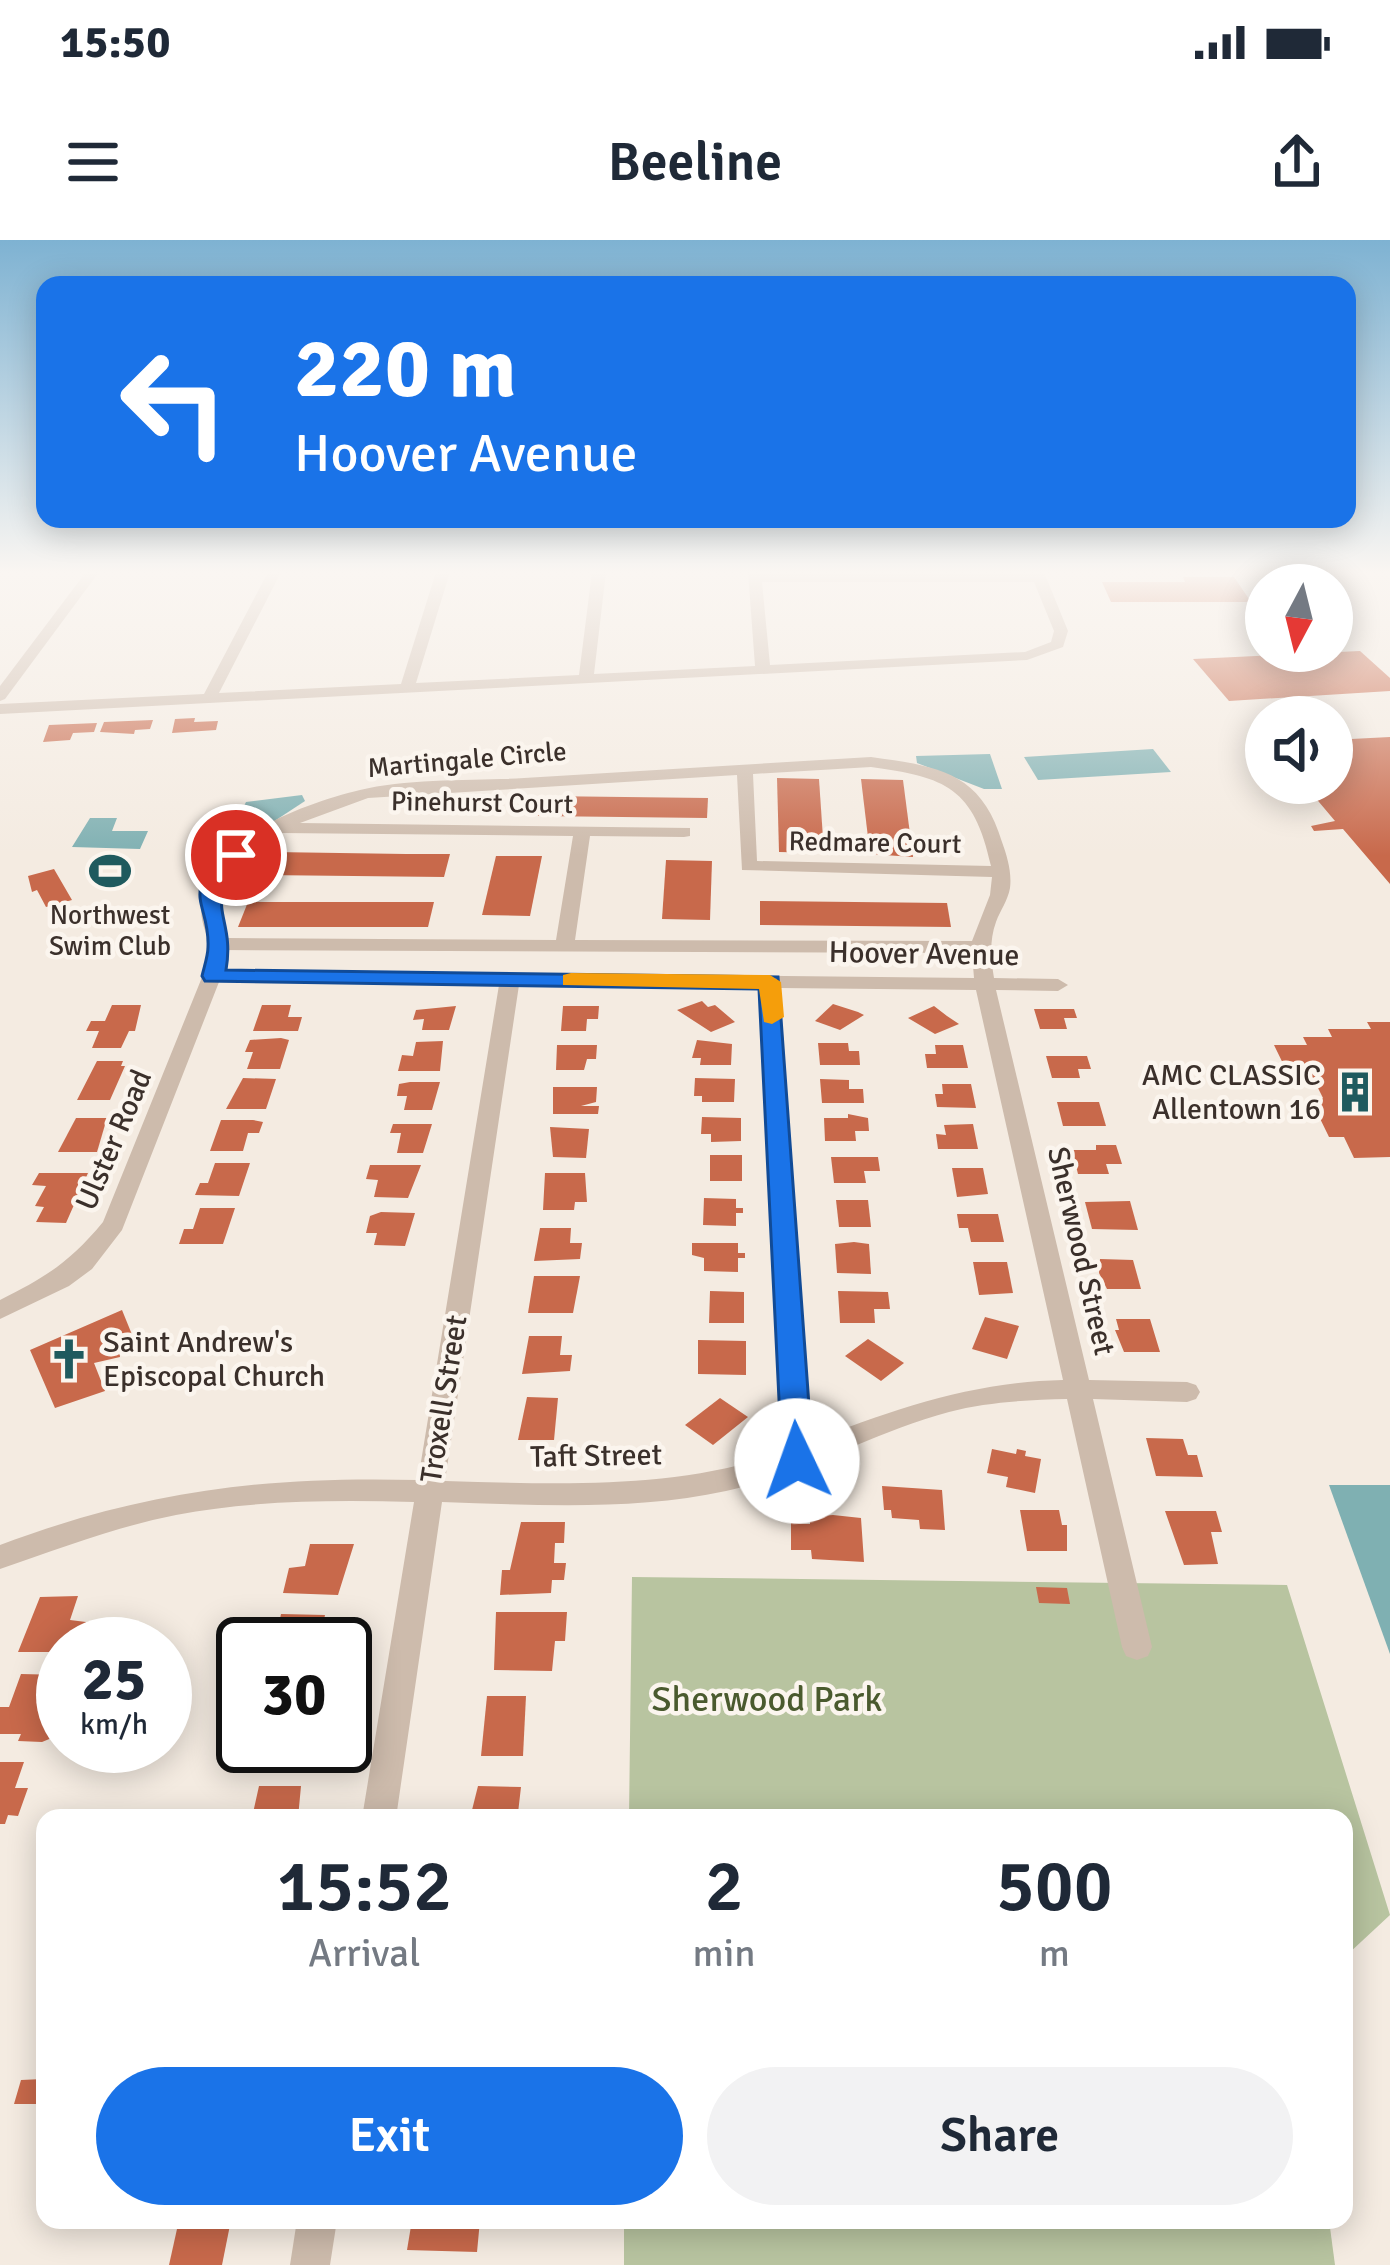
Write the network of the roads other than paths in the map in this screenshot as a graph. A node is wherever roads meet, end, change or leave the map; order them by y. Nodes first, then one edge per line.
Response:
1 (22, 666) edge
2 (226, 666) edge
3 (414, 666) edge
4 (587, 666) edge
5 (814, 666) edge
6 (763, 669) joint
7 (586, 678) junction
8 (407, 688) junction
9 (0, 696) edge
10 (209, 698) junction
11 (0, 709) edge
12 (745, 769) junction
13 (280, 829) junction
14 (582, 831) junction
15 (684, 832) dead end
16 (1001, 872) junction
17 (220, 944) junction
18 (565, 944) junction
19 (980, 947) junction
20 (213, 976) junction
21 (510, 980) junction
22 (770, 982) junction
23 (985, 985) junction
24 (1058, 985) dead end
25 (0, 1310) edge
26 (1080, 1390) junction
27 (1187, 1392) dead end
28 (797, 1461) junction
29 (430, 1491) junction
30 (0, 1557) edge
31 (1137, 1647) dead end
32 (380, 1809) edge
33 (316, 2229) edge
34 (310, 2265) edge

1 - 9 street
2 - 10 street
3 - 8 street
4 - 7 street
5 - 6 street
6 - 7 street
7 - 8 street
8 - 10 street
10 - 11 street
12 - 13 street, Martingale Circle
12 - 16 street, Martingale Circle
12 - 16 street, Redmare Court
13 - 14 street, Pinehurst Court
13 - 17 street, Martingale Circle
14 - 15 street, Pinehurst Court
14 - 18 street
16 - 19 street, Sherwood Street
17 - 18 street, Hoover Avenue
17 - 20 street, Ulster Road
18 - 19 street, Hoover Avenue
19 - 23 street, Sherwood Street
20 - 21 street, Hoover Avenue
20 - 25 street, Ulster Road
21 - 22 street, Hoover Avenue
21 - 29 street, Troxell Street
22 - 23 street, Hoover Avenue
22 - 28 street
23 - 24 street, Hoover Avenue
23 - 26 street, Sherwood Street
26 - 27 street, Taft Street
26 - 28 street, Taft Street
26 - 31 street, Sherwood Street
28 - 29 street, Taft Street
29 - 30 street, Taft Street
29 - 32 street, Troxell Street
33 - 34 street

